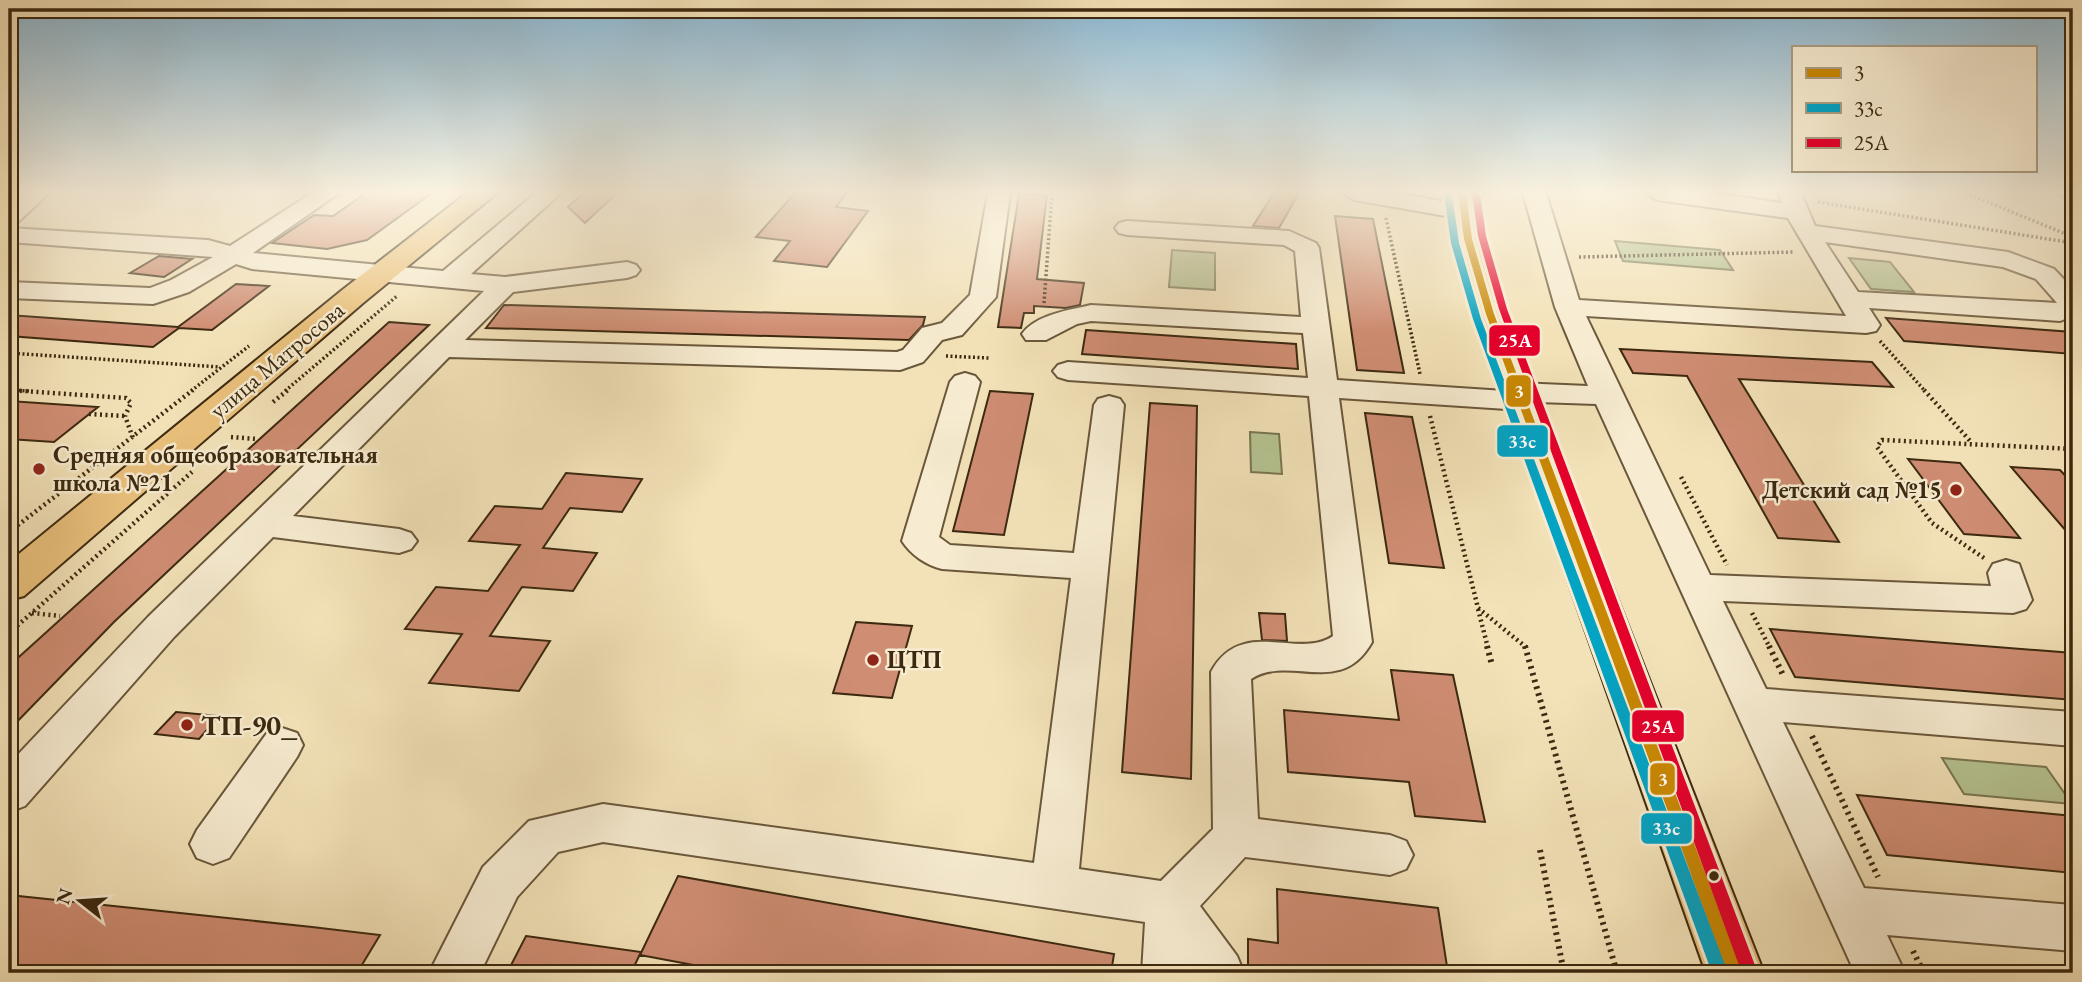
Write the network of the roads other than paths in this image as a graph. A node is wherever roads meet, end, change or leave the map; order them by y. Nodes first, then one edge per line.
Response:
1 (72, 239) edge
2 (258, 239) edge
3 (425, 239) edge
4 (497, 239) edge
5 (992, 239) edge
6 (1290, 239) edge
7 (1471, 239) edge
8 (1546, 239) edge
9 (1813, 239) edge
10 (1906, 239) edge
11 (232, 256) junction
12 (627, 270) dead end
13 (381, 273) junction
14 (451, 278) junction
15 (505, 285) junction
16 (9, 290) edge
17 (1849, 299) junction
18 (1568, 307) junction
19 (1318, 326) junction
20 (1039, 331) road end
21 (440, 348) junction
22 (967, 370) road end
23 (1068, 371) dead end
24 (1324, 388) junction
25 (1520, 396) junction
26 (1607, 396) junction
27 (1109, 405) dead end
28 (263, 524) junction
29 (399, 541) dead end
30 (1090, 566) junction
31 (2006, 573) road end
32 (9, 585) edge
33 (1696, 587) junction
34 (1752, 704) junction
35 (2073, 729) edge
36 (282, 745) dead end
37 (9, 793) edge
38 (1236, 836) junction
39 (213, 844) dead end
40 (1390, 855) dead end
41 (1054, 887) junction
42 (1170, 904) junction
43 (1849, 909) junction
44 (2073, 928) edge
45 (454, 973) edge
46 (1167, 973) edge
47 (1219, 973) edge
48 (1735, 973) edge
49 (1880, 973) edge

1 - 11 lane
2 - 11 lane
3 - 13 main road, улица Матросова
4 - 14 lane
5 - 21 lane
6 - 19 lane
7 - 25 main road
8 - 18 lane
9 - 17 lane
10 - 17 lane
11 - 13 lane
11 - 16 lane
12 - 15 lane
13 - 14 lane
13 - 32 main road, улица Матросова
14 - 15 lane
15 - 21 lane
17 - 18 lane
18 - 26 lane
19 - 20 lane
19 - 24 lane
21 - 28 lane
22 - 30 lane
23 - 24 lane
24 - 25 lane
24 - 38 lane
25 - 26 lane
25 - 48 main road
26 - 33 lane
27 - 30 lane
28 - 29 lane
28 - 37 lane
30 - 41 lane
31 - 33 lane
33 - 34 lane
34 - 35 lane
34 - 43 lane
36 - 39 lane
38 - 40 lane
38 - 42 lane
41 - 42 lane
41 - 45 lane
42 - 46 lane
42 - 47 lane
43 - 44 lane
43 - 49 lane

